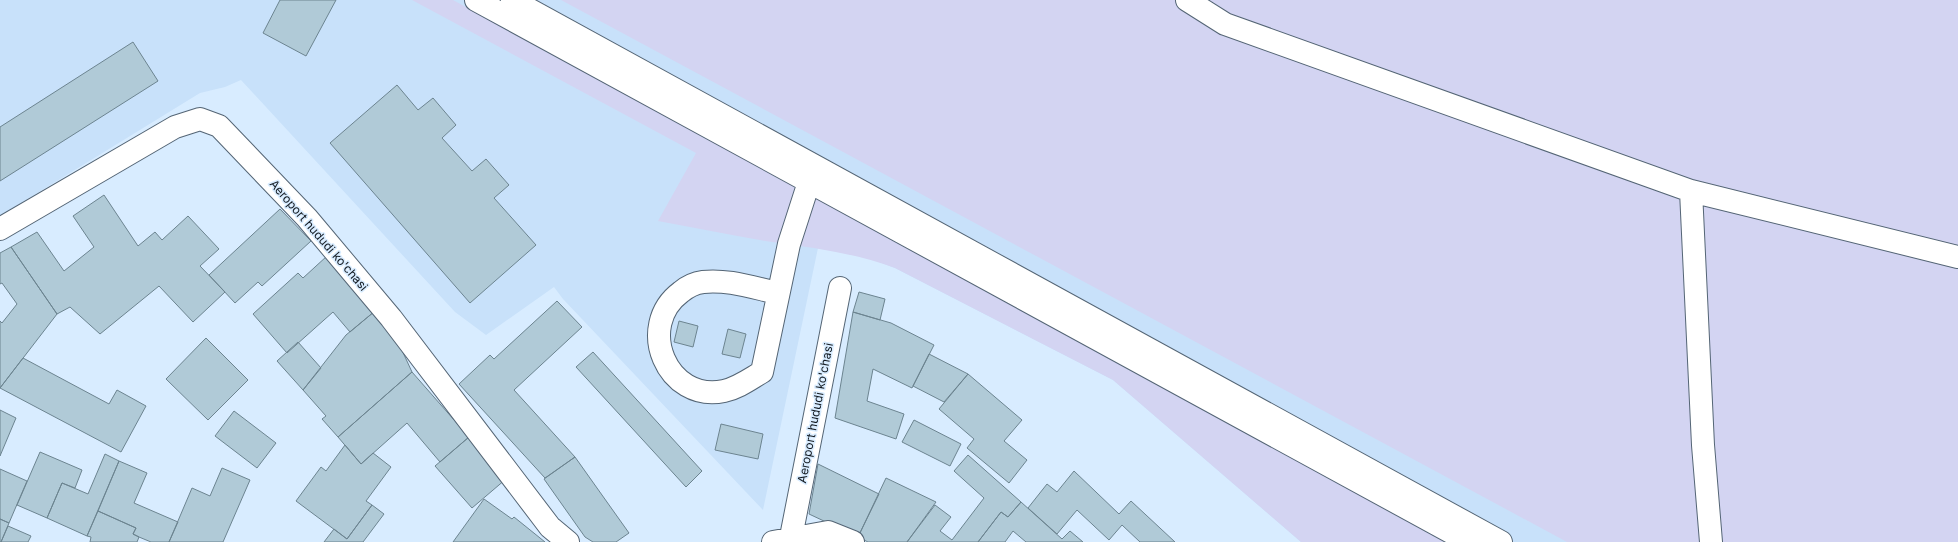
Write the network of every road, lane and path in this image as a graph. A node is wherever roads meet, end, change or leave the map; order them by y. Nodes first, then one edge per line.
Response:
1 (476, 0) edge
2 (512, 0) edge
3 (1187, 0) edge
4 (813, 174) junction
5 (1691, 191) junction
6 (0, 228) edge
7 (1958, 257) edge
8 (840, 288) dead end
9 (778, 293) junction
10 (784, 541) edge
11 (568, 542) edge
12 (853, 542) edge
13 (1469, 542) edge
14 (1501, 542) edge
15 (1711, 542) edge

1 - 4 street
2 - 4 street
3 - 5 street
4 - 9 street
4 - 13 street
4 - 14 street
5 - 7 street
5 - 15 street
6 - 11 street, Aeroport hududi ko'chasi
8 - 10 street, Aeroport hududi ko'chasi
9 - 9 street
10 - 12 street

